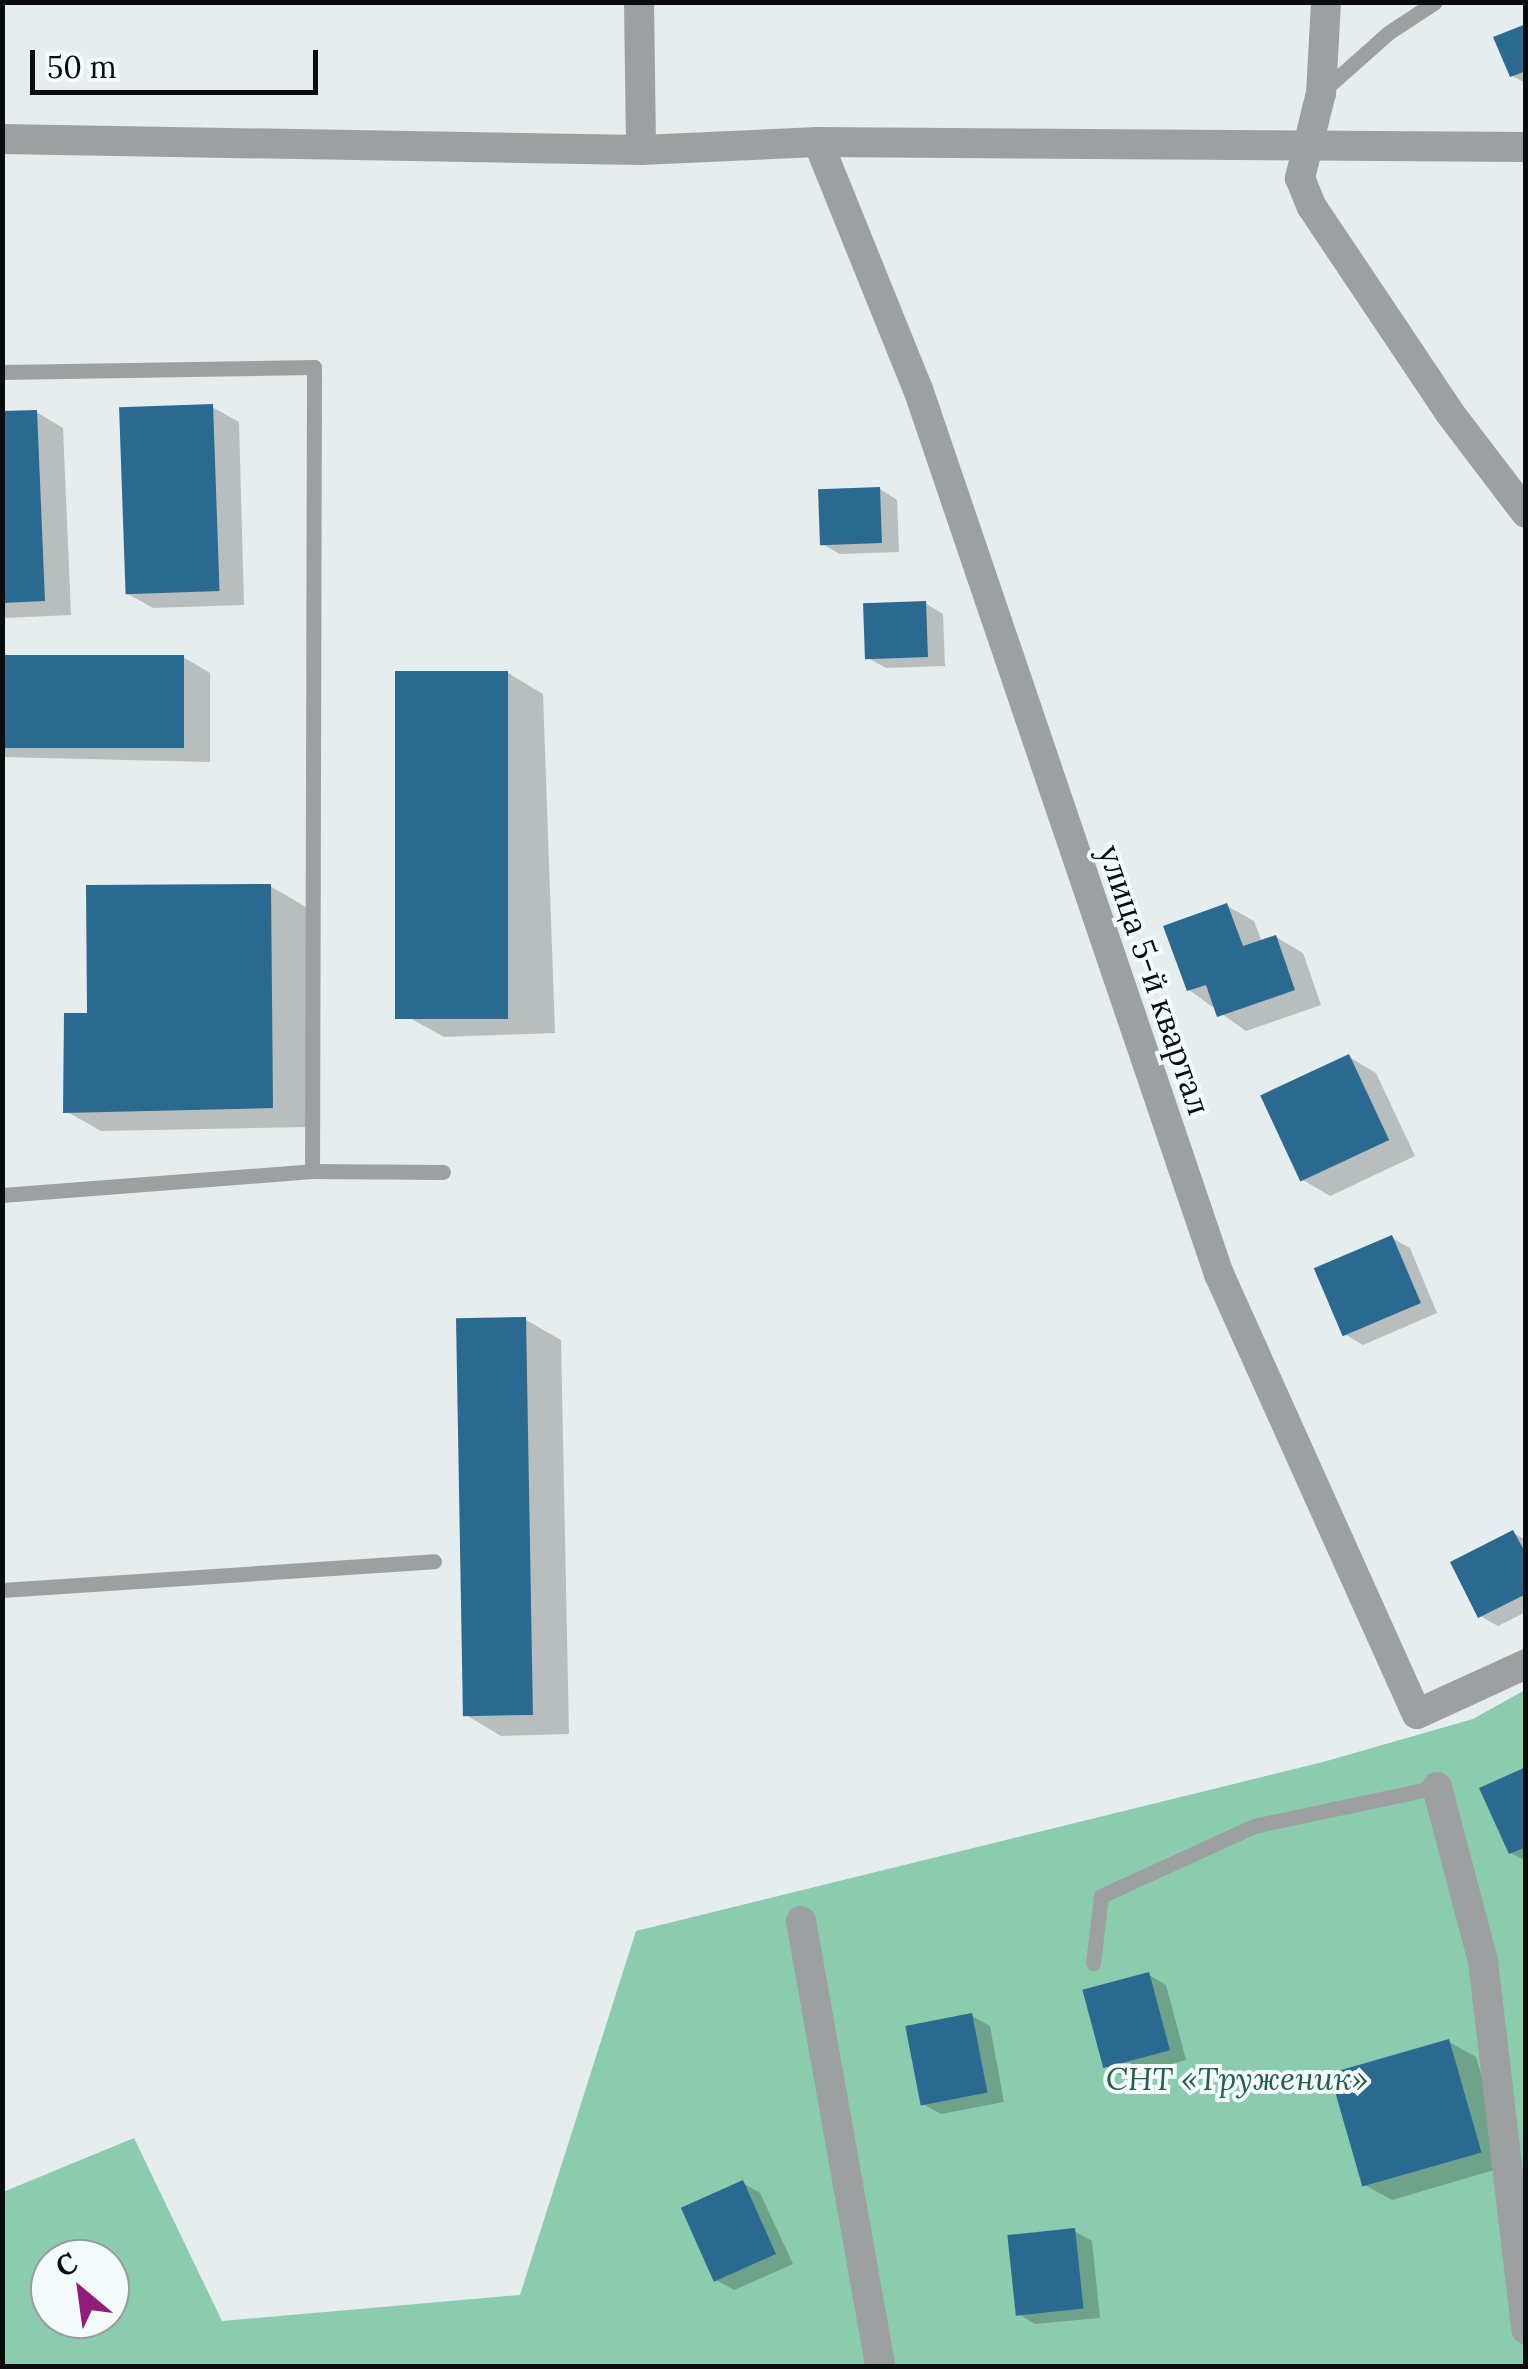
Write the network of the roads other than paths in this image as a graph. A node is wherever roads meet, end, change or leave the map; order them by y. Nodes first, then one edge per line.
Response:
1 (638, 2) edge
2 (1326, 2) edge
3 (1435, 2) edge
4 (1321, 93) junction
5 (2, 139) edge
6 (818, 142) junction
7 (1311, 145) junction
8 (1526, 147) edge
9 (641, 150) junction
10 (2, 372) edge
11 (1526, 512) edge
12 (312, 1171) junction
13 (444, 1172) dead end
14 (2, 1195) edge
15 (434, 1561) dead end
16 (2, 1590) edge
17 (1526, 1664) edge
18 (1436, 1787) joint
19 (801, 1921) dead end
20 (1092, 1962) dead end
21 (1525, 2317) edge
22 (880, 2366) edge

1 - 9 street
2 - 4 street
3 - 4 lane
4 - 7 street
5 - 9 street
6 - 7 street
6 - 9 street
6 - 17 street, улица 5-й квартал
7 - 8 street
7 - 11 street
10 - 12 lane
12 - 13 lane
12 - 14 lane
15 - 16 lane
18 - 20 lane
18 - 21 street
19 - 22 street

